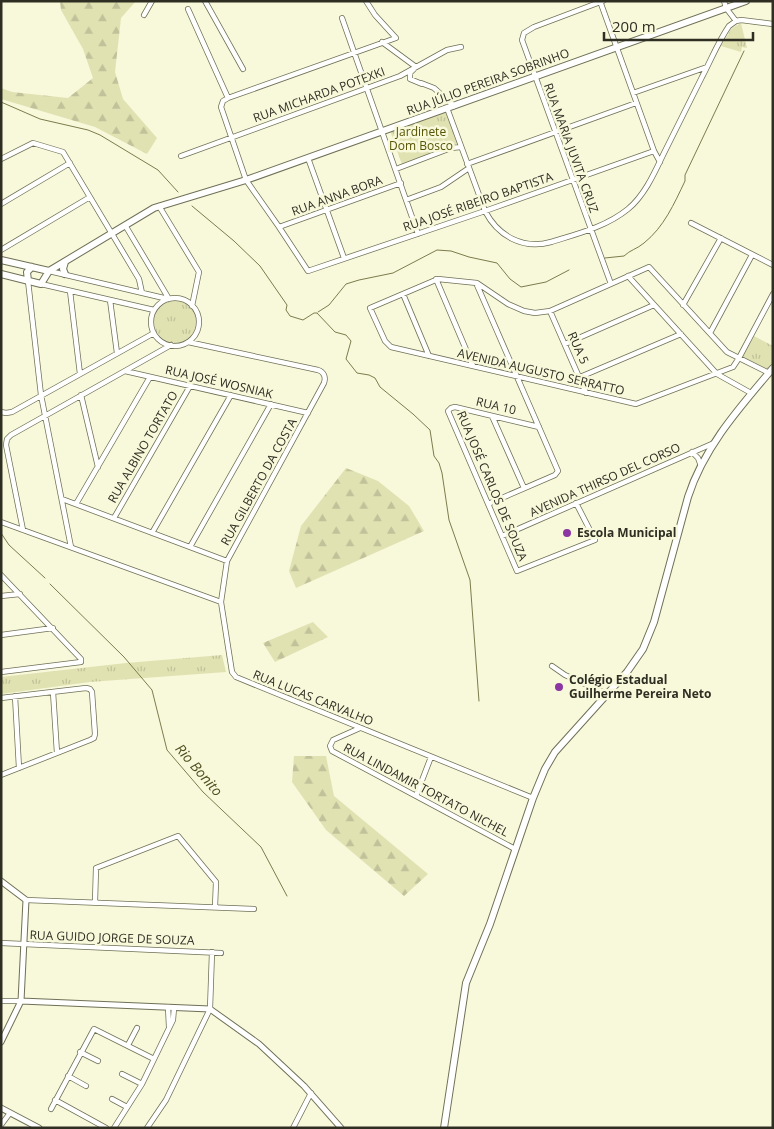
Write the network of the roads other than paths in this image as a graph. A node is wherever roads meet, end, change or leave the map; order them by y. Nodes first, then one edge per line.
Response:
1 (152, 1) edge
2 (205, 1) edge
3 (366, 1) edge
4 (724, 1) edge
5 (746, 1) edge
6 (601, 2) edge
7 (726, 8) junction
8 (188, 9) dead end
9 (144, 14) dead end
10 (342, 18) dead end
11 (736, 21) junction
12 (773, 24) edge
13 (382, 42) junction
14 (461, 46) dead end
15 (617, 48) junction
16 (354, 52) junction
17 (416, 67) junction
18 (707, 67) junction
19 (243, 69) dead end
20 (400, 76) junction
21 (535, 77) junction
22 (422, 84) junction
23 (367, 88) junction
24 (632, 93) junction
25 (228, 98) junction
26 (636, 103) junction
27 (454, 106) junction
28 (447, 108) junction
29 (382, 132) junction
30 (555, 132) junction
31 (231, 138) junction
32 (461, 147) junction
33 (654, 151) junction
34 (181, 156) dead end
35 (308, 158) junction
36 (1, 159) edge
37 (660, 162) junction
38 (70, 164) junction
39 (468, 166) junction
40 (396, 169) junction
41 (246, 180) junction
42 (572, 180) junction
43 (401, 183) junction
44 (90, 197) junction
45 (406, 200) junction
46 (1, 204) edge
47 (160, 206) junction
48 (327, 210) junction
49 (485, 211) junction
50 (692, 223) dead end
51 (125, 225) junction
52 (280, 227) junction
53 (590, 230) junction
54 (112, 233) junction
55 (418, 234) junction
56 (721, 238) junction
57 (1, 250) edge
58 (752, 255) junction
59 (344, 258) junction
60 (1, 260) edge
61 (65, 262) junction
62 (773, 266) edge
63 (32, 267) junction
64 (49, 271) junction
65 (1, 274) edge
66 (65, 274) junction
67 (628, 276) junction
68 (436, 279) junction
69 (28, 281) junction
70 (477, 283) junction
71 (41, 284) junction
72 (610, 284) junction
73 (70, 291) junction
74 (142, 293) junction
75 (403, 294) junction
76 (773, 294) edge
77 (169, 299) junction
78 (110, 300) junction
79 (654, 305) junction
80 (683, 305) junction
81 (192, 306) junction
82 (154, 310) junction
83 (550, 311) junction
84 (154, 333) junction
85 (681, 334) junction
86 (710, 334) junction
87 (188, 342) junction
88 (565, 344) junction
89 (171, 345) junction
90 (117, 354) junction
91 (429, 356) junction
92 (739, 358) junction
93 (473, 366) junction
94 (771, 370) edge
95 (125, 371) junction
96 (80, 374) junction
97 (718, 374) junction
98 (516, 376) junction
99 (150, 377) junction
100 (580, 378) junction
101 (190, 386) junction
102 (586, 392) junction
103 (751, 393) junction
104 (41, 395) junction
105 (81, 395) junction
106 (231, 395) junction
107 (271, 404) junction
108 (449, 409) joint
109 (2, 412) edge
110 (308, 413) junction
111 (44, 416) junction
112 (492, 416) junction
113 (539, 426) junction
114 (716, 442) junction
115 (692, 452) junction
116 (701, 466) junction
117 (98, 467) junction
118 (524, 488) junction
119 (62, 499) junction
120 (576, 503) junction
121 (76, 504) junction
122 (488, 504) junction
123 (114, 518) junction
124 (1, 522) edge
125 (23, 530) junction
126 (152, 533) junction
127 (502, 536) junction
128 (72, 547) junction
129 (190, 547) junction
130 (227, 561) junction
131 (1, 575) edge
132 (20, 594) junction
133 (1, 596) edge
134 (221, 602) junction
135 (53, 628) junction
136 (1, 635) edge
137 (552, 666) dead end
138 (1, 672) edge
139 (53, 692) junction
140 (607, 694) junction
141 (15, 696) junction
142 (1, 698) edge
143 (360, 728) junction
144 (57, 753) junction
145 (431, 756) junction
146 (19, 768) junction
147 (1, 775) edge
148 (416, 796) junction
149 (533, 798) junction
150 (515, 849) junction
151 (1, 881) edge
152 (26, 900) junction
153 (95, 902) junction
154 (215, 907) junction
155 (254, 909) dead end
156 (1, 943) edge
157 (24, 945) junction
158 (212, 952) junction
159 (221, 953) dead end
160 (1, 1000) edge
161 (21, 1001) junction
162 (171, 1007) junction
163 (210, 1009) junction
164 (137, 1028) dead end
165 (1, 1042) edge
166 (128, 1045) junction
167 (80, 1052) junction
168 (154, 1059) junction
169 (98, 1061) dead end
170 (122, 1074) dead end
171 (68, 1076) junction
172 (142, 1084) junction
173 (86, 1086) dead end
174 (311, 1093) junction
175 (112, 1099) dead end
176 (55, 1100) junction
177 (1, 1108) edge
178 (127, 1108) junction
179 (51, 1109) dead end
180 (10, 1113) junction
181 (1, 1125) edge
182 (38, 1128) edge
183 (106, 1128) edge
184 (114, 1128) edge
185 (147, 1128) edge
186 (293, 1128) edge
187 (341, 1128) edge
188 (444, 1128) edge

1 - 9 street
2 - 19 street
3 - 13 street
4 - 7 street
5 - 7 main road, RUA JÚLIO PEREIRA SOBRINHO
6 - 15 street
6 - 21 street, RUA MARIA JUVITA CRUZ
7 - 11 street
7 - 15 main road, RUA JÚLIO PEREIRA SOBRINHO
8 - 25 street
10 - 16 street
11 - 12 street
11 - 18 street
13 - 16 street
13 - 17 street
14 - 17 street, RUA MICHARDA POTEXKI
15 - 21 main road, RUA JÚLIO PEREIRA SOBRINHO
15 - 24 street
16 - 23 street
16 - 25 street
17 - 20 street, RUA MICHARDA POTEXKI
17 - 22 street
18 - 24 street
18 - 37 street
20 - 22 street
20 - 23 street, RUA MICHARDA POTEXKI
21 - 27 main road, RUA JÚLIO PEREIRA SOBRINHO
21 - 30 street, RUA MARIA JUVITA CRUZ
22 - 27 street
23 - 29 street
23 - 31 street, RUA MICHARDA POTEXKI
24 - 26 street
25 - 31 street
26 - 30 street
26 - 33 street
27 - 28 main road, RUA JÚLIO PEREIRA SOBRINHO
28 - 29 main road, RUA JÚLIO PEREIRA SOBRINHO
28 - 32 street
29 - 35 main road, RUA JÚLIO PEREIRA SOBRINHO
29 - 40 street
30 - 39 street
30 - 42 street, RUA MARIA JUVITA CRUZ
31 - 34 street, RUA MICHARDA POTEXKI
31 - 41 street
32 - 39 street
32 - 40 street
33 - 37 street
33 - 42 street, RUA JOSÉ RIBEIRO BAPTISTA
35 - 41 main road, RUA JÚLIO PEREIRA SOBRINHO
35 - 48 street
36 - 38 street
37 - 53 street
38 - 44 street
38 - 46 street
39 - 45 street
39 - 49 street
40 - 43 street
41 - 47 main road, RUA JÚLIO PEREIRA SOBRINHO
41 - 52 street
42 - 49 street, RUA JOSÉ RIBEIRO BAPTISTA
42 - 53 street, RUA MARIA JUVITA CRUZ
43 - 45 street
43 - 48 street, RUA ANNA BORA
44 - 54 street
44 - 57 street
45 - 55 street
47 - 51 main road, RUA JÚLIO PEREIRA SOBRINHO
47 - 81 street
48 - 52 street, RUA ANNA BORA
48 - 59 street
49 - 53 street
49 - 55 street, RUA JOSÉ RIBEIRO BAPTISTA
50 - 56 street
51 - 54 main road, RUA JÚLIO PEREIRA SOBRINHO
51 - 77 street
52 - 59 street, RUA JOSÉ RIBEIRO BAPTISTA
53 - 72 street, RUA MARIA JUVITA CRUZ
54 - 61 main road, RUA JÚLIO PEREIRA SOBRINHO
54 - 74 street
55 - 59 street, RUA JOSÉ RIBEIRO BAPTISTA
56 - 58 street
56 - 80 street
58 - 62 street
58 - 86 street
60 - 63 main road
61 - 64 main road, RUA JÚLIO PEREIRA SOBRINHO
61 - 66 main road
63 - 64 main road
63 - 69 main road
64 - 66 street
64 - 71 main road
65 - 69 main road
66 - 74 street
67 - 72 street
67 - 79 street
67 - 80 street
68 - 70 street
68 - 75 street
68 - 93 street
69 - 71 main road
69 - 104 street
70 - 83 street
70 - 98 street
71 - 73 street
72 - 83 street
73 - 78 street
73 - 96 street
74 - 77 street
75 - 91 street
75 - 91 street, AVENIDA AUGUSTO SERRATTO
76 - 92 street
77 - 81 street
77 - 82 street
78 - 82 street
78 - 90 street
79 - 85 street
79 - 88 street
80 - 86 street
81 - 87 street
82 - 84 street
83 - 88 street, RUA 5
84 - 89 street
84 - 90 street
85 - 97 street
85 - 100 street
86 - 92 street
87 - 89 street
87 - 110 street, RUA GILBERTO DA COSTA
88 - 100 street, RUA 5
89 - 95 street
90 - 96 street
91 - 93 street, AVENIDA AUGUSTO SERRATTO
92 - 94 street
92 - 97 street, AVENIDA AUGUSTO SERRATTO
93 - 98 street, AVENIDA AUGUSTO SERRATTO
94 - 103 main road
95 - 99 street, RUA JOSÉ WOSNIAK
95 - 105 street
96 - 104 street
97 - 102 street, AVENIDA AUGUSTO SERRATTO
97 - 103 street
98 - 102 street, AVENIDA AUGUSTO SERRATTO
98 - 113 street
99 - 101 street, RUA JOSÉ WOSNIAK
99 - 117 street
100 - 102 street, RUA 5
101 - 106 street, RUA JOSÉ WOSNIAK
101 - 123 street, RUA ALBINO TORTATO
103 - 114 main road
104 - 109 street
104 - 111 street
105 - 111 street
105 - 117 street
106 - 107 street, RUA JOSÉ WOSNIAK
106 - 126 street
107 - 110 street, RUA JOSÉ WOSNIAK
107 - 129 street
108 - 112 street, RUA 10
108 - 122 street, RUA JOSÉ CARLOS DE SOUZA
110 - 130 street, RUA GILBERTO DA COSTA
111 - 119 street
111 - 125 street
112 - 113 street, RUA 10
112 - 118 street
113 - 118 street
114 - 115 street, AVENIDA THIRSO DEL CORSO
114 - 116 main road
115 - 116 street
115 - 120 street, AVENIDA THIRSO DEL CORSO
116 - 140 main road
117 - 121 street
118 - 122 street
119 - 121 street
119 - 128 street
120 - 127 street, AVENIDA THIRSO DEL CORSO
120 - 127 street, RUA JOSÉ CARLOS DE SOUZA
121 - 123 street
122 - 127 street, RUA JOSÉ CARLOS DE SOUZA
123 - 126 street
124 - 125 street
125 - 128 street
126 - 129 street
128 - 134 street
129 - 130 street
130 - 134 street, RUA GILBERTO DA COSTA
131 - 132 street
132 - 133 street
132 - 135 street
134 - 143 street, RUA LUCAS CARVALHO
135 - 136 street
135 - 138 street
137 - 140 street
139 - 141 street
139 - 144 street
139 - 144 street
140 - 149 main road
141 - 142 street
141 - 146 street
143 - 145 street, RUA LUCAS CARVALHO
143 - 148 street, RUA LINDAMIR TORTATO NICHEL
144 - 146 street
145 - 148 street
145 - 149 street, RUA LUCAS CARVALHO
146 - 147 street
148 - 150 street, RUA LINDAMIR TORTATO NICHEL
149 - 150 main road
150 - 188 main road
151 - 152 street
152 - 153 street
152 - 157 street
153 - 154 street
153 - 154 street
154 - 155 street
156 - 157 street, RUA GUIDO JORGE DE SOUZA
157 - 158 street, RUA GUIDO JORGE DE SOUZA
157 - 161 street
158 - 159 street, RUA GUIDO JORGE DE SOUZA
158 - 163 street
160 - 161 street
161 - 162 street
161 - 165 street
162 - 163 street
162 - 168 street
163 - 174 street
163 - 185 street
164 - 166 street
166 - 167 street
166 - 168 street
167 - 169 street
167 - 171 street
168 - 172 street
170 - 172 street
171 - 173 street
171 - 176 street
172 - 178 street
174 - 186 street
174 - 187 street
175 - 178 street
176 - 179 street
176 - 183 street
177 - 180 street
178 - 184 street
180 - 181 street
180 - 182 street

